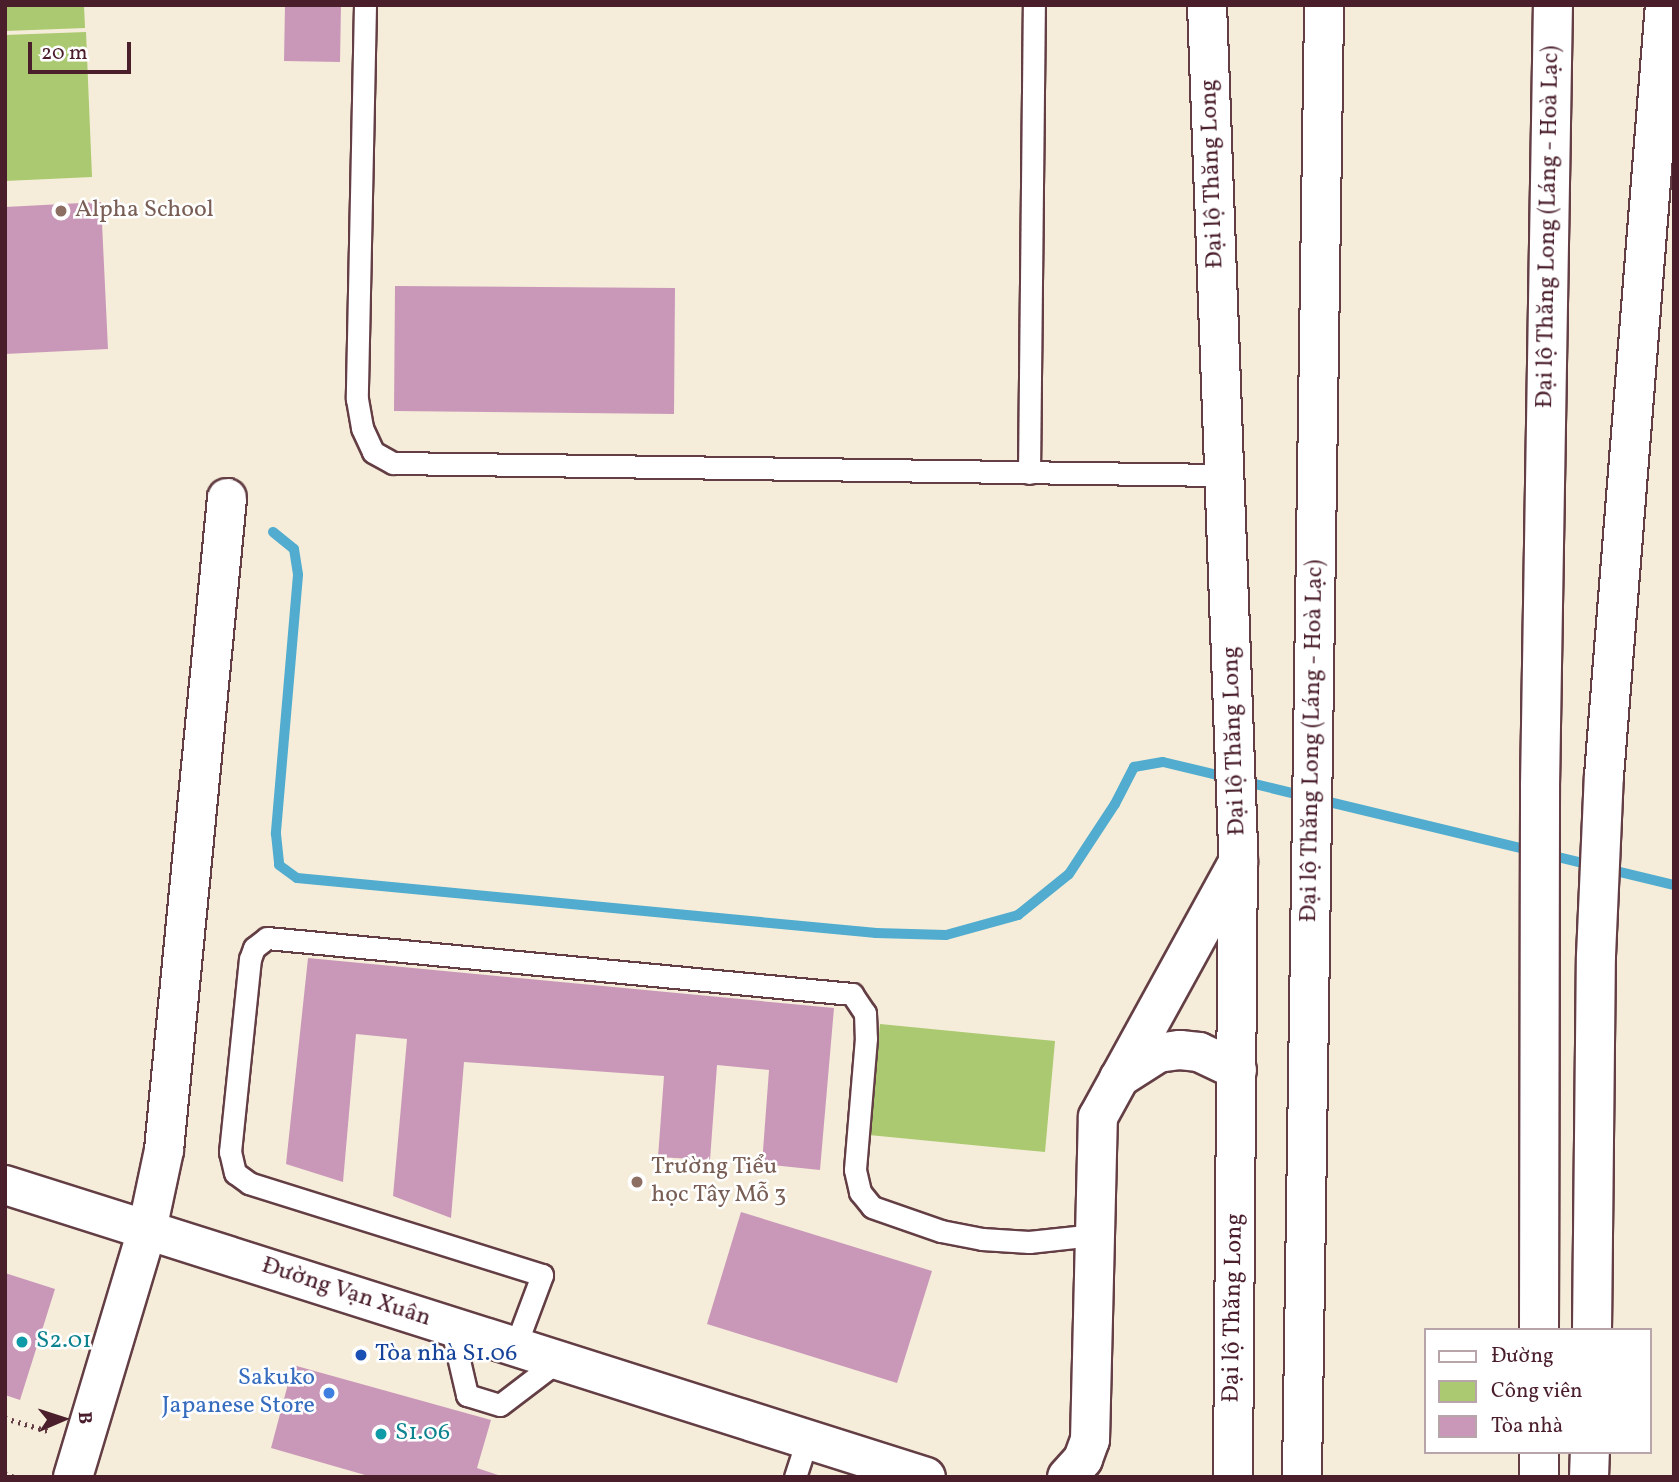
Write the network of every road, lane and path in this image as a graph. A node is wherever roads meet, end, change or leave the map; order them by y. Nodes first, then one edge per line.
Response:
1 (365, 5) edge
2 (1034, 5) edge
3 (1207, 5) edge
4 (1324, 5) edge
5 (1553, 5) edge
6 (1665, 5) edge
7 (1028, 473) junction
8 (1225, 475) junction
9 (227, 498) dead end
10 (1238, 855) junction
11 (1237, 1070) junction
12 (1114, 1081) junction
13 (5, 1185) edge
14 (147, 1230) junction
15 (1093, 1235) junction
16 (451, 1326) junction
17 (1539, 1328) edge
18 (1592, 1328) edge
19 (515, 1347) junction
20 (559, 1360) junction
21 (5, 1418) edge
22 (54, 1433) dead end
23 (807, 1439) junction
24 (1539, 1454) edge
25 (1590, 1454) edge
26 (5, 1474) edge
27 (15, 1477) edge
28 (73, 1477) edge
29 (794, 1477) edge
30 (926, 1477) edge
31 (1067, 1477) edge
32 (1233, 1477) edge
33 (1302, 1477) edge
34 (1539, 1477) edge
35 (1589, 1477) edge

1 - 7 lane
2 - 7 lane
3 - 8 main road, Đại lộ Thăng Long
4 - 33 main road, Đại lộ Thăng Long (Láng - Hoà Lạc)
5 - 17 main road, Đại lộ Thăng Long (Láng - Hoà Lạc)
6 - 18 main road
7 - 8 lane
8 - 10 main road, Đại lộ Thăng Long
9 - 14 main road
10 - 11 main road, Đại lộ Thăng Long
10 - 12 main road
11 - 12 main road
11 - 32 main road, Đại lộ Thăng Long
12 - 15 main road
13 - 14 main road, Đường Vạn Xuân
14 - 16 main road, Đường Vạn Xuân
14 - 28 main road
15 - 19 lane
15 - 31 main road
16 - 19 main road, Đường Vạn Xuân
16 - 20 lane
19 - 20 main road, Đường Vạn Xuân
20 - 23 main road, Đường Vạn Xuân
21 - 22 path
23 - 29 lane
23 - 30 main road, Đường Vạn Xuân
24 - 34 main road
25 - 35 main road
26 - 27 path

